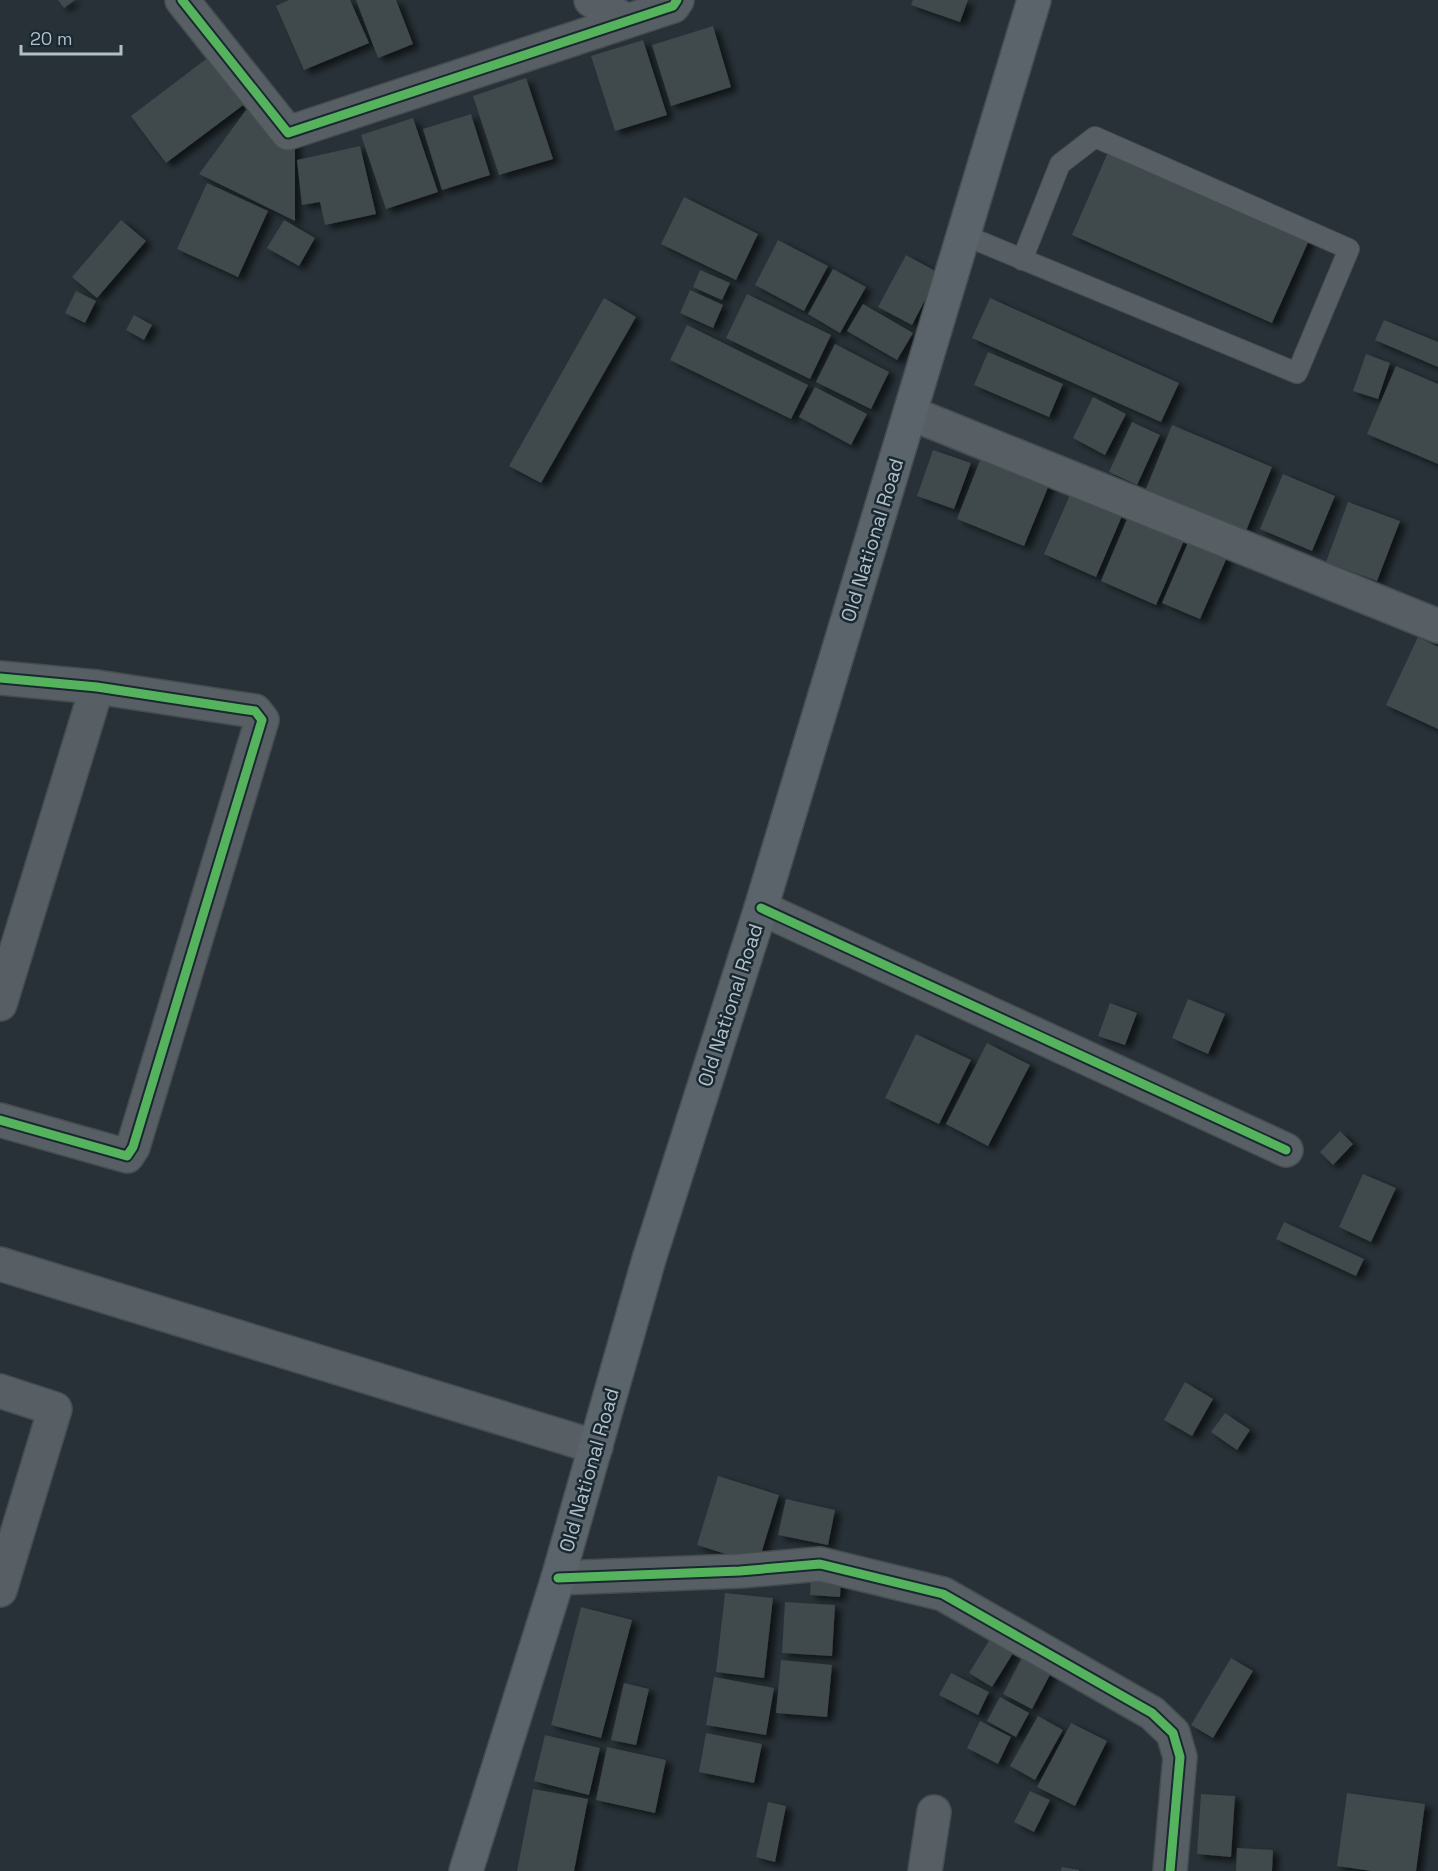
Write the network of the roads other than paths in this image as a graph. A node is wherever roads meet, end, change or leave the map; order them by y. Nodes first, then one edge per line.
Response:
1 (182, 0) edge
2 (591, 0) edge
3 (677, 0) edge
4 (1034, 0) edge
5 (627, 21) junction
6 (964, 235) junction
7 (1022, 260) junction
8 (910, 413) junction
9 (1438, 626) edge
10 (0, 678) edge
11 (97, 687) junction
12 (761, 908) junction
13 (0, 1004) edge
14 (0, 1120) edge
15 (1286, 1149) dead end
16 (0, 1264) edge
17 (0, 1391) edge
18 (596, 1447) junction
19 (558, 1578) junction
20 (0, 1590) edge
21 (934, 1812) dead end
22 (466, 1871) edge
23 (925, 1871) edge
24 (1170, 1871) edge

1 - 5 street
2 - 5 street
3 - 5 street
4 - 6 main road, Old National Road
6 - 7 lane
6 - 8 main road, Old National Road
7 - 7 lane
8 - 9 street
8 - 12 main road, Old National Road
10 - 11 street
11 - 13 street
11 - 14 street
12 - 15 street
12 - 18 main road, Old National Road
16 - 18 street
17 - 20 street
18 - 19 main road, Old National Road
19 - 22 main road, Old National Road
19 - 24 street
21 - 23 street

